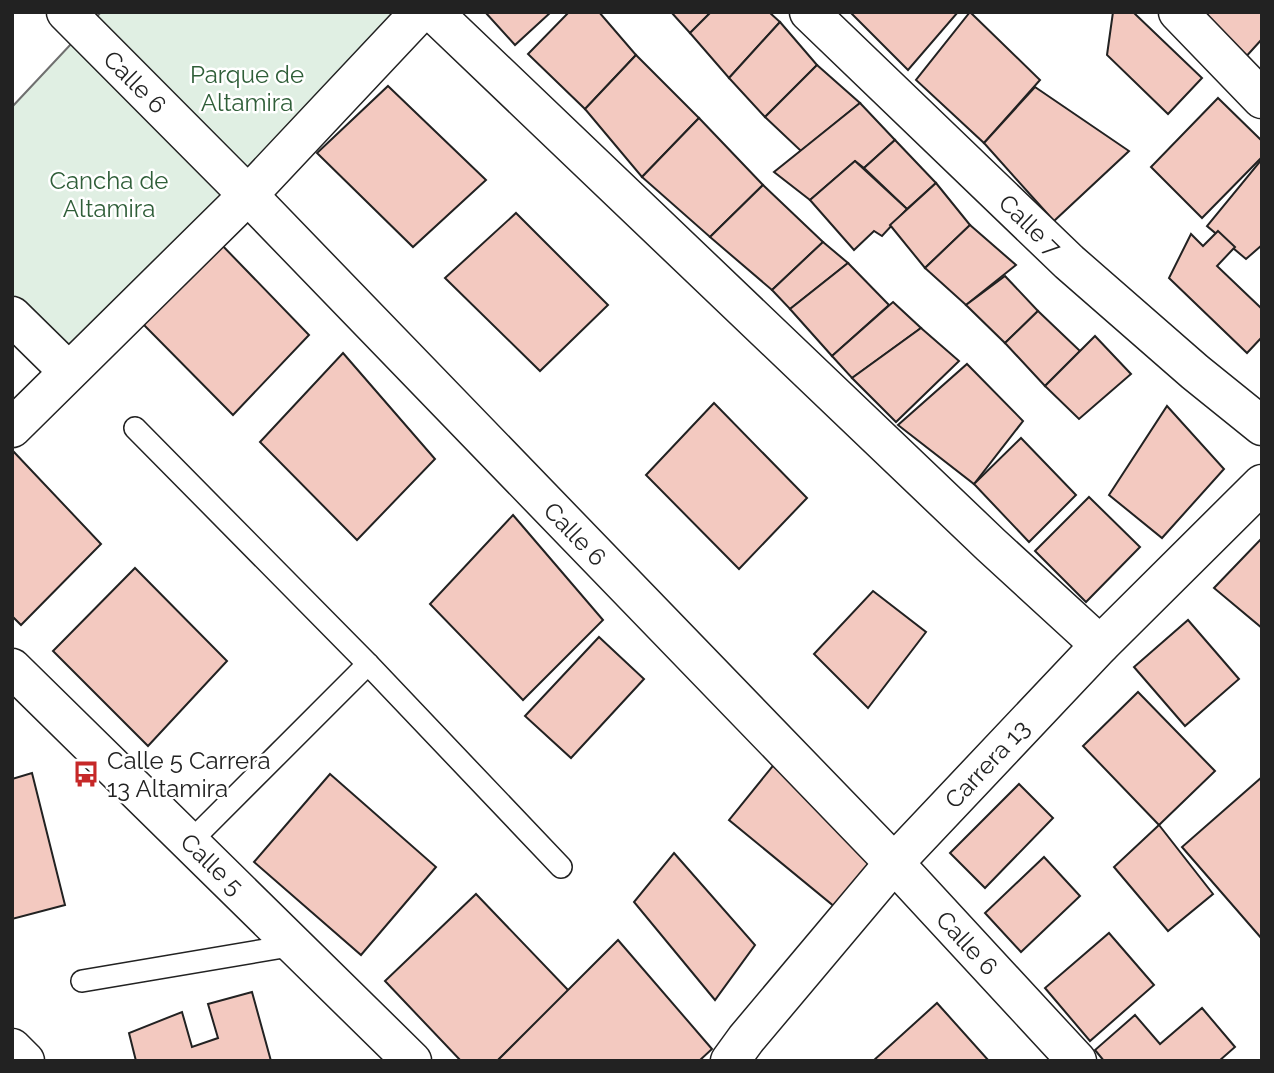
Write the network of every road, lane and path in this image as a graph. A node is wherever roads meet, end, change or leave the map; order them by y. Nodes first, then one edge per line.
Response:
1 (66, 12) edge
2 (420, 12) edge
3 (433, 12) edge
4 (809, 12) edge
5 (1178, 12) edge
6 (1262, 99) edge
7 (247, 195) junction
8 (12, 316) edge
9 (68, 371) junction
10 (1262, 426) edge
11 (12, 428) edge
12 (135, 428) dead end
13 (1262, 484) edge
14 (1100, 645) junction
15 (368, 664) junction
16 (12, 668) edge
17 (190, 842) junction
18 (894, 863) junction
19 (561, 867) dead end
20 (295, 945) junction
21 (82, 981) dead end
22 (12, 1048) edge
23 (25, 1061) edge
24 (412, 1061) edge
25 (730, 1061) edge
26 (1077, 1061) edge

1 - 7 street, Calle 6
2 - 7 street
3 - 14 street
4 - 10 street, Calle 7
5 - 6 street
7 - 9 street
7 - 18 street, Calle 6
8 - 9 street
9 - 11 street
12 - 15 lane
13 - 14 street, Carrera 13
14 - 18 street, Carrera 13
15 - 17 lane
15 - 19 lane
16 - 17 street, Calle 5
17 - 20 street, Calle 5
18 - 25 street, Carrera 13
18 - 26 street, Calle 6
20 - 21 lane
20 - 24 street, Calle 5
22 - 23 street

